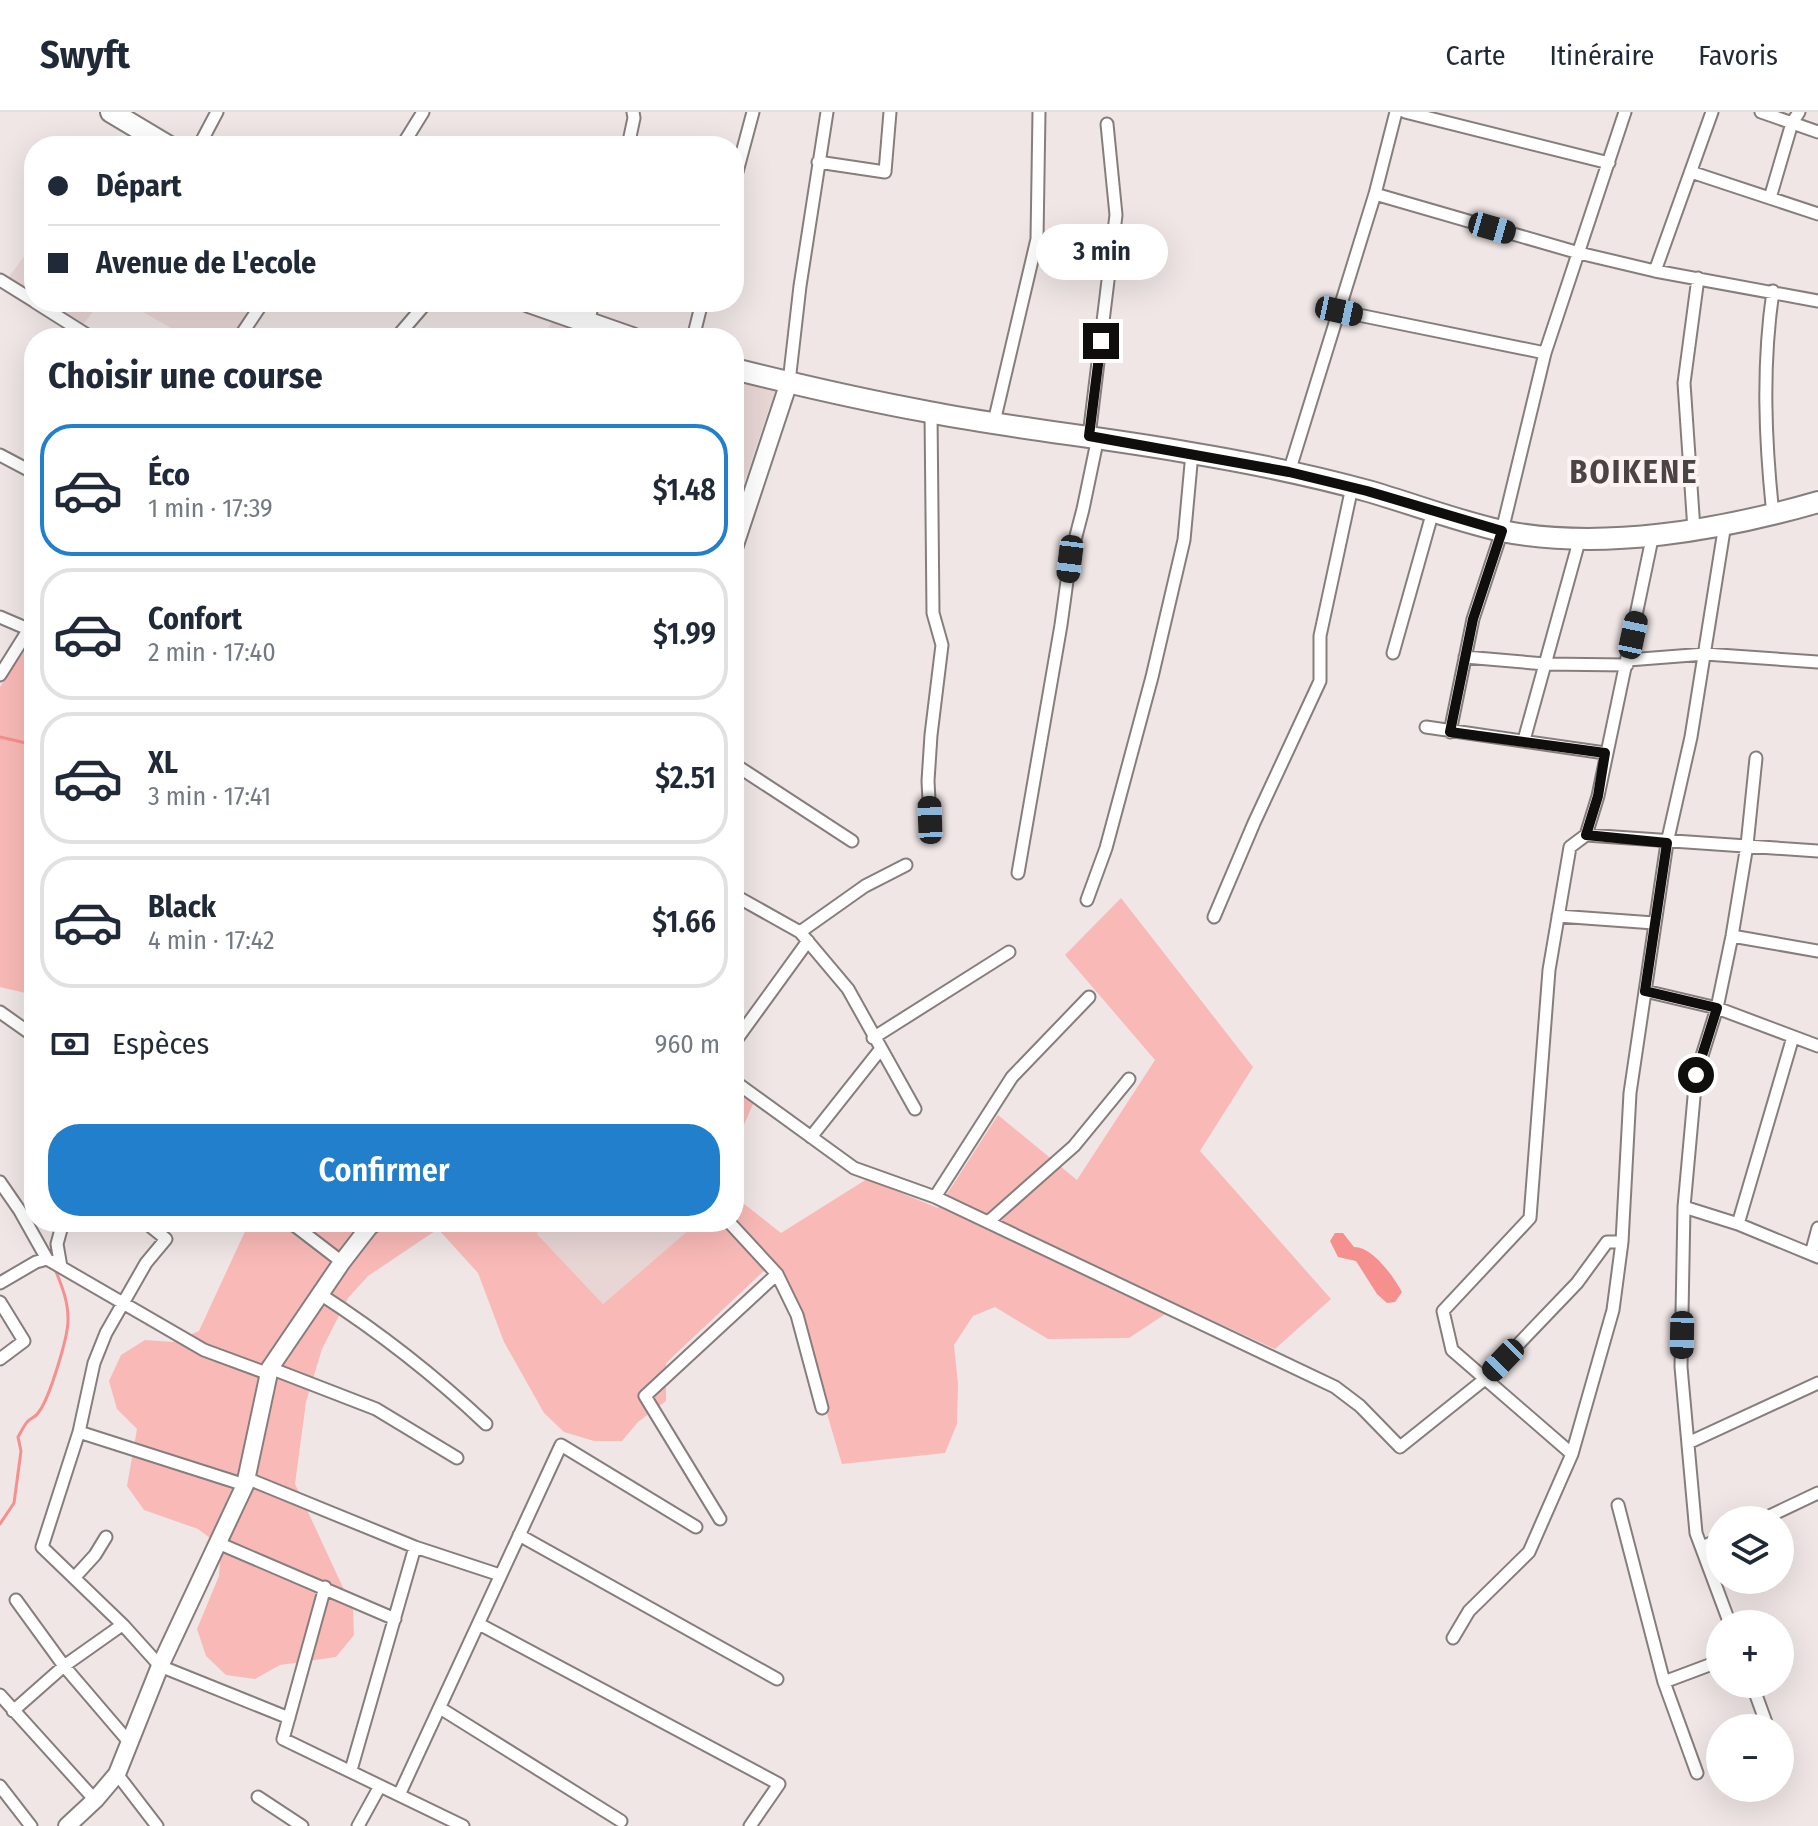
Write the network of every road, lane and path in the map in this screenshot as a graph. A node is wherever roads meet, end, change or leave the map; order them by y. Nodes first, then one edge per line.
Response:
1 (111, 112) edge
2 (217, 112) edge
3 (423, 112) edge
4 (633, 112) edge
5 (753, 112) edge
6 (827, 112) edge
7 (890, 112) edge
8 (1039, 112) edge
9 (1396, 112) edge
10 (1405, 112) edge
11 (1625, 112) edge
12 (1712, 112) edge
13 (1761, 112) edge
14 (1795, 117) edge
15 (1107, 124) dead end
16 (1818, 132) edge
17 (151, 136) edge
18 (204, 136) edge
19 (408, 136) edge
20 (630, 136) edge
21 (744, 146) edge
22 (818, 162) junction
23 (1609, 163) junction
24 (1691, 172) junction
25 (1375, 194) junction
26 (1770, 198) junction
27 (1818, 214) edge
28 (1579, 253) junction
29 (1655, 271) junction
30 (1698, 278) junction
31 (0, 280) edge
32 (1773, 291) junction
33 (24, 295) edge
34 (1818, 301) edge
35 (1339, 311) junction
36 (51, 312) edge
37 (418, 312) edge
38 (556, 312) edge
39 (591, 312) edge
40 (588, 324) junction
41 (76, 328) edge
42 (405, 328) edge
43 (601, 328) edge
44 (1545, 353) junction
45 (744, 371) edge
46 (789, 382) junction
47 (931, 413) junction
48 (994, 422) junction
49 (1094, 437) junction
50 (1192, 453) junction
51 (0, 455) edge
52 (24, 468) edge
53 (1289, 472) junction
54 (1352, 487) junction
55 (1818, 502) edge
56 (1433, 511) junction
57 (1773, 515) junction
58 (744, 518) edge
59 (1725, 524) junction
60 (1694, 530) junction
61 (1502, 531) junction
62 (1653, 534) junction
63 (1580, 538) junction
64 (0, 617) edge
65 (24, 623) edge
66 (24, 636) edge
67 (1393, 653) dead end
68 (1705, 654) junction
69 (1465, 657) junction
70 (1818, 662) edge
71 (1627, 663) junction
72 (1545, 664) junction
73 (0, 675) edge
74 (1426, 727) dead end
75 (1450, 732) junction
76 (1524, 740) junction
77 (1605, 753) junction
78 (1756, 758) dead end
79 (744, 771) edge
80 (930, 820) dead end
81 (1586, 835) junction
82 (852, 841) dead end
83 (1667, 843) junction
84 (1747, 845) junction
85 (1818, 851) edge
86 (906, 865) dead end
87 (1018, 873) dead end
88 (1087, 900) dead end
89 (744, 901) edge
90 (1558, 916) junction
91 (1214, 917) dead end
92 (1654, 923) junction
93 (804, 936) junction
94 (1732, 936) junction
95 (1818, 951) edge
96 (1009, 952) dead end
97 (1645, 991) junction
98 (1089, 997) dead end
99 (1717, 1008) junction
100 (0, 1012) edge
101 (744, 1028) edge
102 (24, 1029) edge
103 (1793, 1037) junction
104 (873, 1038) junction
105 (1818, 1046) edge
106 (880, 1050) junction
107 (1129, 1079) dead end
108 (744, 1088) edge
109 (915, 1109) dead end
110 (811, 1137) junction
111 (0, 1182) edge
112 (935, 1197) junction
113 (1684, 1207) junction
114 (24, 1218) edge
115 (988, 1222) junction
116 (1738, 1224) junction
117 (1818, 1228) edge
118 (33, 1232) edge
119 (60, 1232) edge
120 (157, 1232) edge
121 (303, 1232) edge
122 (365, 1232) edge
123 (738, 1232) edge
124 (1622, 1242) junction
125 (1814, 1255) edge
126 (342, 1262) junction
127 (54, 1264) junction
128 (777, 1274) junction
129 (0, 1283) edge
130 (320, 1294) junction
131 (0, 1302) edge
132 (124, 1305) junction
133 (0, 1359) edge
134 (270, 1371) junction
135 (1485, 1379) junction
136 (1818, 1383) edge
137 (822, 1408) dead end
138 (486, 1424) dead end
139 (79, 1432) junction
140 (1688, 1443) junction
141 (1572, 1454) junction
142 (457, 1458) dead end
143 (245, 1482) junction
144 (1818, 1493) edge
145 (1618, 1505) dead end
146 (1791, 1506) edge
147 (720, 1519) dead end
148 (696, 1527) dead end
149 (519, 1535) junction
150 (106, 1537) dead end
151 (218, 1543) junction
152 (1706, 1545) edge
153 (415, 1547) junction
154 (1702, 1547) junction
155 (500, 1575) junction
156 (74, 1578) junction
157 (325, 1587) junction
158 (16, 1600) dead end
159 (1725, 1610) edge
160 (395, 1619) junction
161 (479, 1624) junction
162 (122, 1625) junction
163 (1453, 1638) dead end
164 (64, 1666) junction
165 (160, 1666) junction
166 (1706, 1666) edge
167 (777, 1679) dead end
168 (1664, 1682) junction
169 (0, 1695) edge
170 (440, 1708) junction
171 (13, 1711) junction
172 (289, 1718) junction
173 (129, 1742) junction
174 (351, 1770) junction
175 (1697, 1773) dead end
176 (117, 1774) junction
177 (0, 1786) edge
178 (380, 1786) junction
179 (399, 1795) junction
180 (258, 1797) dead end
181 (95, 1800) junction
182 (621, 1821) dead end
183 (31, 1826) edge
184 (67, 1826) edge
185 (157, 1826) edge
186 (302, 1826) edge
187 (358, 1826) edge
188 (463, 1826) edge
189 (750, 1826) edge

1 - 17 highway
2 - 18 street
3 - 19 street
4 - 20 street
5 - 21 street
6 - 22 street
7 - 22 street
8 - 48 street
9 - 25 street
10 - 23 street
11 - 23 street
12 - 24 street
13 - 14 street
14 - 16 street
14 - 26 street
15 - 49 street
22 - 46 street
23 - 28 street
24 - 26 street
24 - 29 street
25 - 28 street
25 - 35 street
26 - 27 street
28 - 29 street
28 - 44 street
29 - 30 street
30 - 32 street
30 - 60 street
31 - 33 street
32 - 34 street
32 - 57 street
35 - 44 street
35 - 53 street
36 - 41 street
37 - 42 street
38 - 40 highway
39 - 40 street
40 - 43 highway
44 - 61 street
45 - 46 highway
46 - 47 highway
46 - 58 street
47 - 48 highway
47 - 80 street
48 - 49 highway
49 - 50 highway
49 - 87 street
50 - 53 highway
50 - 88 street
51 - 52 street
53 - 54 highway
54 - 56 highway
54 - 91 street
55 - 57 highway
56 - 61 highway
56 - 67 street
57 - 59 highway
59 - 60 highway
59 - 68 street
60 - 62 highway
61 - 63 highway
61 - 69 street
62 - 63 highway
62 - 71 street
63 - 72 street
64 - 65 street
66 - 73 street
68 - 70 street
68 - 71 street
68 - 83 street
69 - 72 street
69 - 75 street
71 - 72 street
71 - 77 street
72 - 76 street
74 - 75 street
75 - 76 street
76 - 77 street
77 - 81 street
78 - 84 street
79 - 82 street
81 - 83 street
81 - 90 street
83 - 84 street
83 - 92 street
84 - 85 street
84 - 94 street
86 - 93 street
89 - 93 street
90 - 92 street
90 - 135 street
92 - 97 street
93 - 101 street
93 - 104 street
94 - 95 street
94 - 99 street
96 - 104 street
97 - 99 street
97 - 124 street
98 - 112 street
99 - 103 street
99 - 113 street
100 - 102 street
103 - 105 street
103 - 116 street
104 - 106 street
106 - 109 street
106 - 110 street
107 - 115 street
108 - 110 street
110 - 112 street
111 - 114 street
112 - 115 street
113 - 116 street
113 - 140 street
115 - 135 street
116 - 125 street
117 - 125 street
118 - 127 street
119 - 127 street
120 - 132 street
121 - 126 street
122 - 126 street
123 - 128 street
124 - 135 street
124 - 141 street
126 - 130 street
127 - 129 street
127 - 132 street
128 - 137 street
128 - 147 street
130 - 134 street
130 - 138 street
131 - 133 street
132 - 134 street
132 - 139 street
134 - 142 street
134 - 143 street
135 - 141 street
136 - 140 street
139 - 143 street
139 - 156 street
140 - 154 street
141 - 163 street
143 - 151 street
143 - 153 street
144 - 146 street
145 - 168 street
148 - 149 street
149 - 155 street
149 - 167 street
150 - 156 street
151 - 157 street
151 - 165 street
152 - 154 street
153 - 155 street
153 - 160 street
154 - 159 street
155 - 161 street
156 - 162 street
157 - 160 street
157 - 172 street
158 - 164 street
160 - 174 street
161 - 170 street
161 - 189 street
162 - 164 street
162 - 165 street
164 - 171 street
164 - 173 street
165 - 172 street
165 - 173 street
166 - 168 street
168 - 175 street
169 - 171 street
170 - 179 street
170 - 182 street
171 - 181 street
172 - 174 street
173 - 176 street
174 - 178 street
176 - 181 street
176 - 185 street
177 - 183 street
178 - 179 street
178 - 187 street
179 - 188 street
180 - 186 street
181 - 184 street

